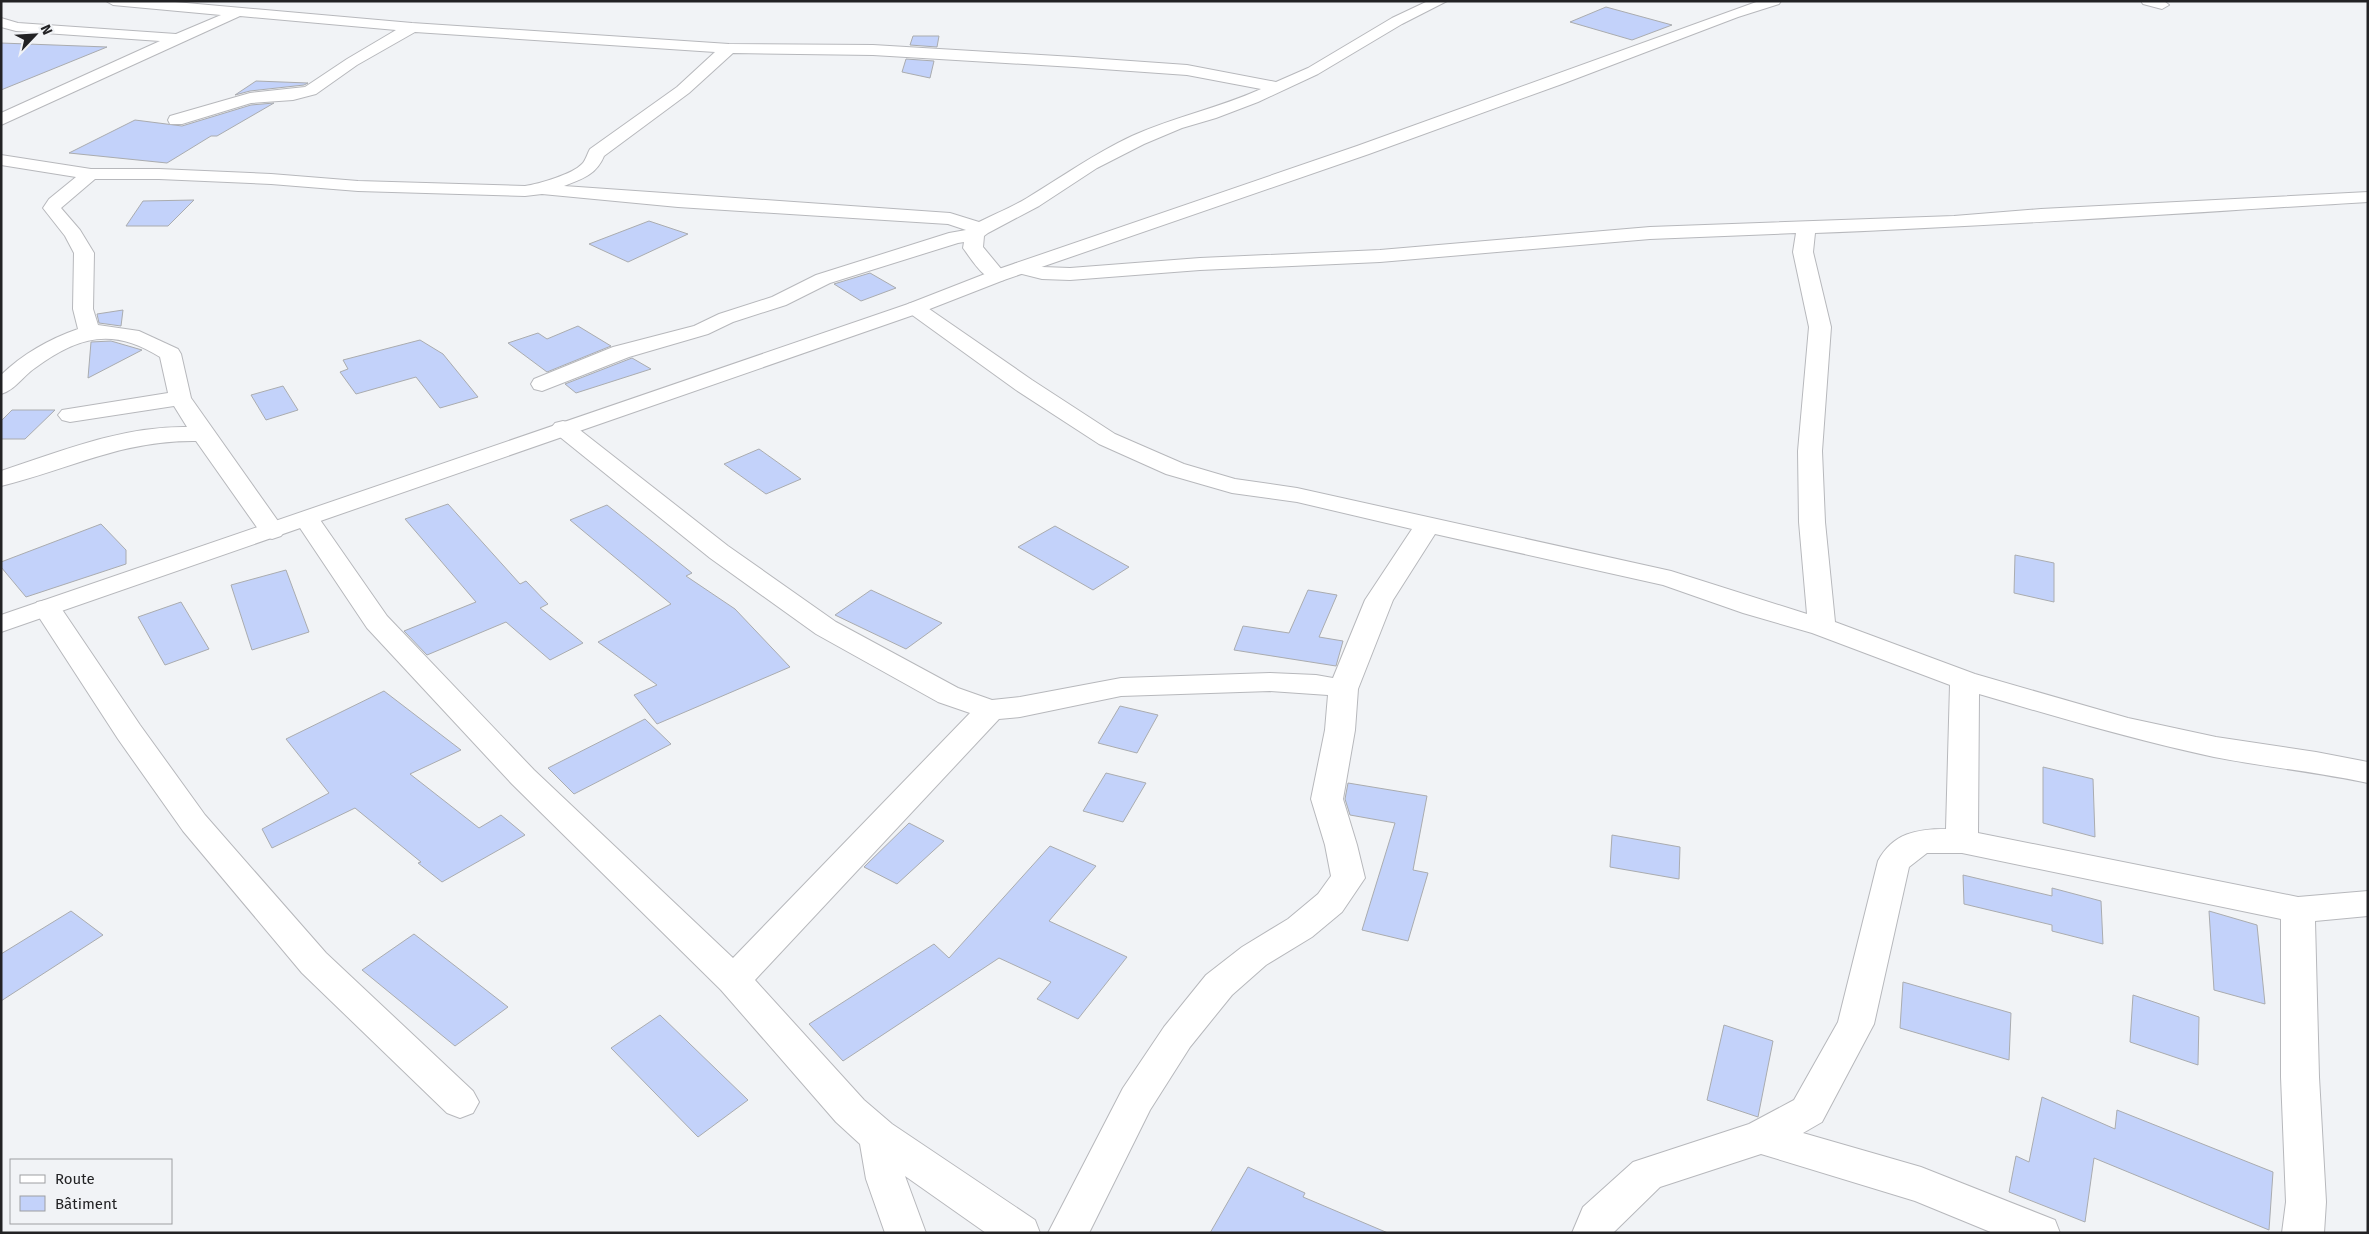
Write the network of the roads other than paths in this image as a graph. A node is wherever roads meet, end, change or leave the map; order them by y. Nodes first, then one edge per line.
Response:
1 (114, 1) edge
2 (263, 1) edge
3 (1416, 1) edge
4 (1774, 1) edge
5 (1437, 2) edge
6 (236, 13) junction
7 (1, 22) edge
8 (412, 27) junction
9 (178, 38) junction
10 (729, 48) junction
11 (1276, 87) junction
12 (11, 97) dead end
13 (34, 103) junction
14 (1, 120) edge
15 (176, 120) dead end
16 (1, 160) edge
17 (91, 174) junction
18 (541, 189) junction
19 (2368, 197) edge
20 (1806, 228) junction
21 (978, 232) junction
22 (1021, 268) junction
23 (996, 276) junction
24 (915, 308) junction
25 (89, 332) junction
26 (28, 362) junction
27 (1, 366) edge
28 (542, 384) dead end
29 (1, 387) edge
30 (180, 398) junction
31 (70, 415) dead end
32 (563, 428) junction
33 (203, 434) junction
34 (1, 479) edge
35 (307, 519) junction
36 (1428, 524) junction
37 (272, 531) junction
38 (47, 608) junction
39 (1, 624) edge
40 (1822, 627) junction
41 (1965, 680) junction
42 (1343, 689) junction
43 (990, 710) junction
44 (2368, 773) edge
45 (1962, 841) junction
46 (2368, 902) edge
47 (2298, 910) junction
48 (734, 980) junction
49 (460, 1102) dead end
50 (878, 1136) junction
51 (1762, 1137) junction
52 (906, 1233) edge
53 (1020, 1233) edge
54 (1068, 1233) edge
55 (1592, 1233) edge
56 (2040, 1233) edge
57 (2303, 1233) edge

1 - 6 street
2 - 6 street
3 - 5 street
4 - 22 street
5 - 11 street
6 - 8 street
6 - 9 street
7 - 9 street
8 - 10 street
8 - 15 street
9 - 13 street
10 - 11 street
10 - 18 street
11 - 21 street
12 - 13 street
13 - 14 street
16 - 17 street
17 - 18 street
17 - 25 street
18 - 21 street
19 - 20 street
20 - 22 street
20 - 40 street
21 - 23 street
21 - 28 street
22 - 23 street
23 - 24 street
24 - 32 street
24 - 36 street
25 - 26 street
25 - 30 street
26 - 27 street
26 - 29 street
30 - 31 street
30 - 33 street
32 - 35 street
32 - 43 street
33 - 34 street
33 - 37 street
35 - 37 street
35 - 48 street
36 - 40 street
36 - 42 street
37 - 38 street
38 - 39 street
38 - 49 street
40 - 41 street
41 - 44 street
41 - 45 street
42 - 43 street
42 - 54 street
43 - 48 street
45 - 47 street
45 - 51 street
46 - 47 street
47 - 57 street
48 - 50 street
50 - 52 street
50 - 53 street
51 - 55 street
51 - 56 street

